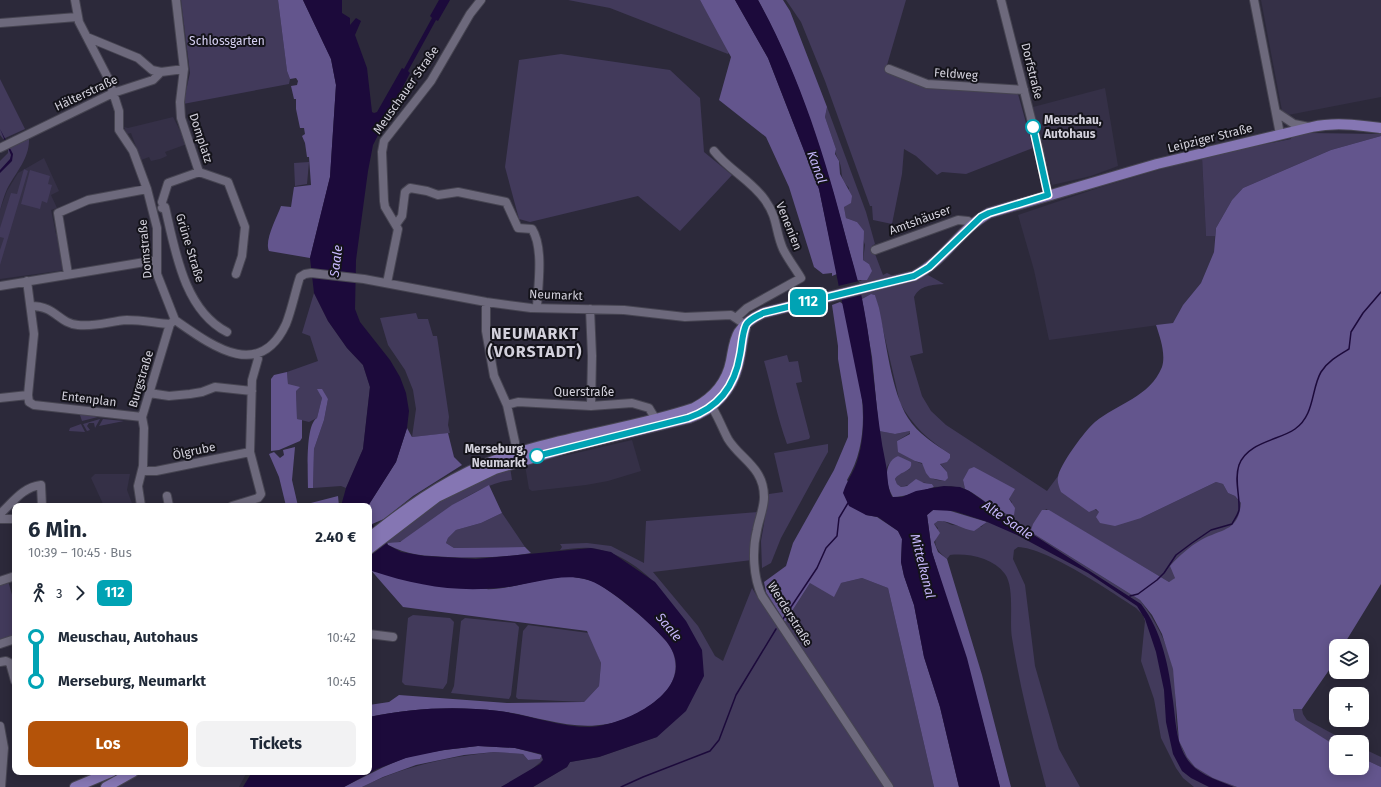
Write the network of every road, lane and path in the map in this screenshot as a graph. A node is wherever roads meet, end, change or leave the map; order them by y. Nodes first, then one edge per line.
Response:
1 (75, 0) edge
2 (176, 0) edge
3 (481, 0) edge
4 (1001, 0) edge
5 (1254, 0) edge
6 (77, 17) junction
7 (0, 22) edge
8 (87, 37) junction
9 (184, 69) junction
10 (889, 69) dead end
11 (161, 72) junction
12 (1024, 90) junction
13 (113, 93) junction
14 (1276, 112) junction
15 (1312, 127) junction
16 (1381, 128) edge
17 (1280, 134) junction
18 (2, 147) edge
19 (714, 151) dead end
20 (199, 172) junction
21 (147, 189) junction
22 (1048, 195) junction
23 (162, 205) junction
24 (153, 210) junction
25 (396, 224) junction
26 (972, 224) junction
27 (875, 250) dead end
28 (157, 260) junction
29 (68, 274) junction
30 (236, 274) dead end
31 (27, 282) junction
32 (387, 283) junction
33 (0, 286) edge
34 (486, 302) junction
35 (31, 306) junction
36 (537, 307) junction
37 (590, 309) junction
38 (737, 317) junction
39 (173, 322) junction
40 (746, 325) junction
41 (227, 332) dead end
42 (257, 354) junction
43 (252, 391) junction
44 (149, 393) junction
45 (28, 395) junction
46 (0, 398) edge
47 (710, 403) junction
48 (507, 405) junction
49 (591, 406) junction
50 (142, 417) junction
51 (655, 418) junction
52 (515, 442) dead end
53 (250, 452) junction
54 (142, 471) junction
55 (167, 496) dead end
56 (42, 503) edge
57 (141, 503) edge
58 (168, 503) edge
59 (242, 503) edge
60 (0, 514) edge
61 (0, 519) edge
62 (12, 520) edge
63 (390, 526) junction
64 (372, 536) edge
65 (372, 545) edge
66 (12, 577) edge
67 (0, 581) edge
68 (372, 634) edge
69 (394, 637) dead end
70 (12, 641) edge
71 (0, 644) edge
72 (0, 662) edge
73 (12, 670) edge
74 (0, 726) edge
75 (104, 775) edge
76 (128, 775) edge
77 (79, 786) edge
78 (108, 786) edge
79 (1, 787) edge
80 (888, 787) edge

1 - 6 street
2 - 9 street, Domplatz
3 - 25 street, Meuschauer Straße
4 - 12 street, Dorfstraße
5 - 14 street
6 - 7 street
6 - 8 street
8 - 11 street
8 - 13 street
9 - 11 street, Hälterstraße
9 - 20 street, Domplatz
10 - 12 street, Feldweg
11 - 13 street, Hälterstraße
12 - 22 street, Dorfstraße
13 - 18 street, Hälterstraße
13 - 21 street
14 - 15 street
14 - 17 street
15 - 16 main road, Leipziger Straße
15 - 17 main road, Leipziger Straße
17 - 22 main road, Leipziger Straße
19 - 38 street, Venenien
20 - 23 street
20 - 30 street, Domplatz
21 - 24 street
21 - 29 street
22 - 26 main road
23 - 24 street, Domstraße
23 - 41 street, Grüne Straße
24 - 28 street, Domstraße
25 - 32 street
25 - 36 street
26 - 27 street, Amtshäuser
26 - 40 main road
28 - 29 street
28 - 39 street, Domstraße
29 - 31 street
31 - 33 street
31 - 35 street
32 - 34 street, Neumarkt
32 - 42 street, Neumarkt
34 - 36 street, Neumarkt
34 - 48 street
35 - 39 street
35 - 45 street
36 - 37 street, Neumarkt
37 - 38 street, Neumarkt
37 - 49 street
38 - 40 street
39 - 42 street
39 - 44 street, Burgstraße
40 - 47 main road
42 - 43 street
43 - 44 street
43 - 53 street
44 - 50 street, Burgstraße
45 - 46 street
45 - 50 street, Entenplan
47 - 51 main road
47 - 63 main road
47 - 80 street, Werderstraße
48 - 49 street, Querstraße
48 - 52 street
49 - 51 street, Querstraße
50 - 54 street, Burgstraße
51 - 63 main road
53 - 54 street, Ölgrube
53 - 59 street
54 - 57 street, Burgstraße
55 - 58 street
56 - 60 street
61 - 62 street
63 - 64 main road
63 - 65 main road
66 - 67 street
68 - 69 street
70 - 71 street
72 - 73 street
74 - 79 street
75 - 77 main road
76 - 78 main road

